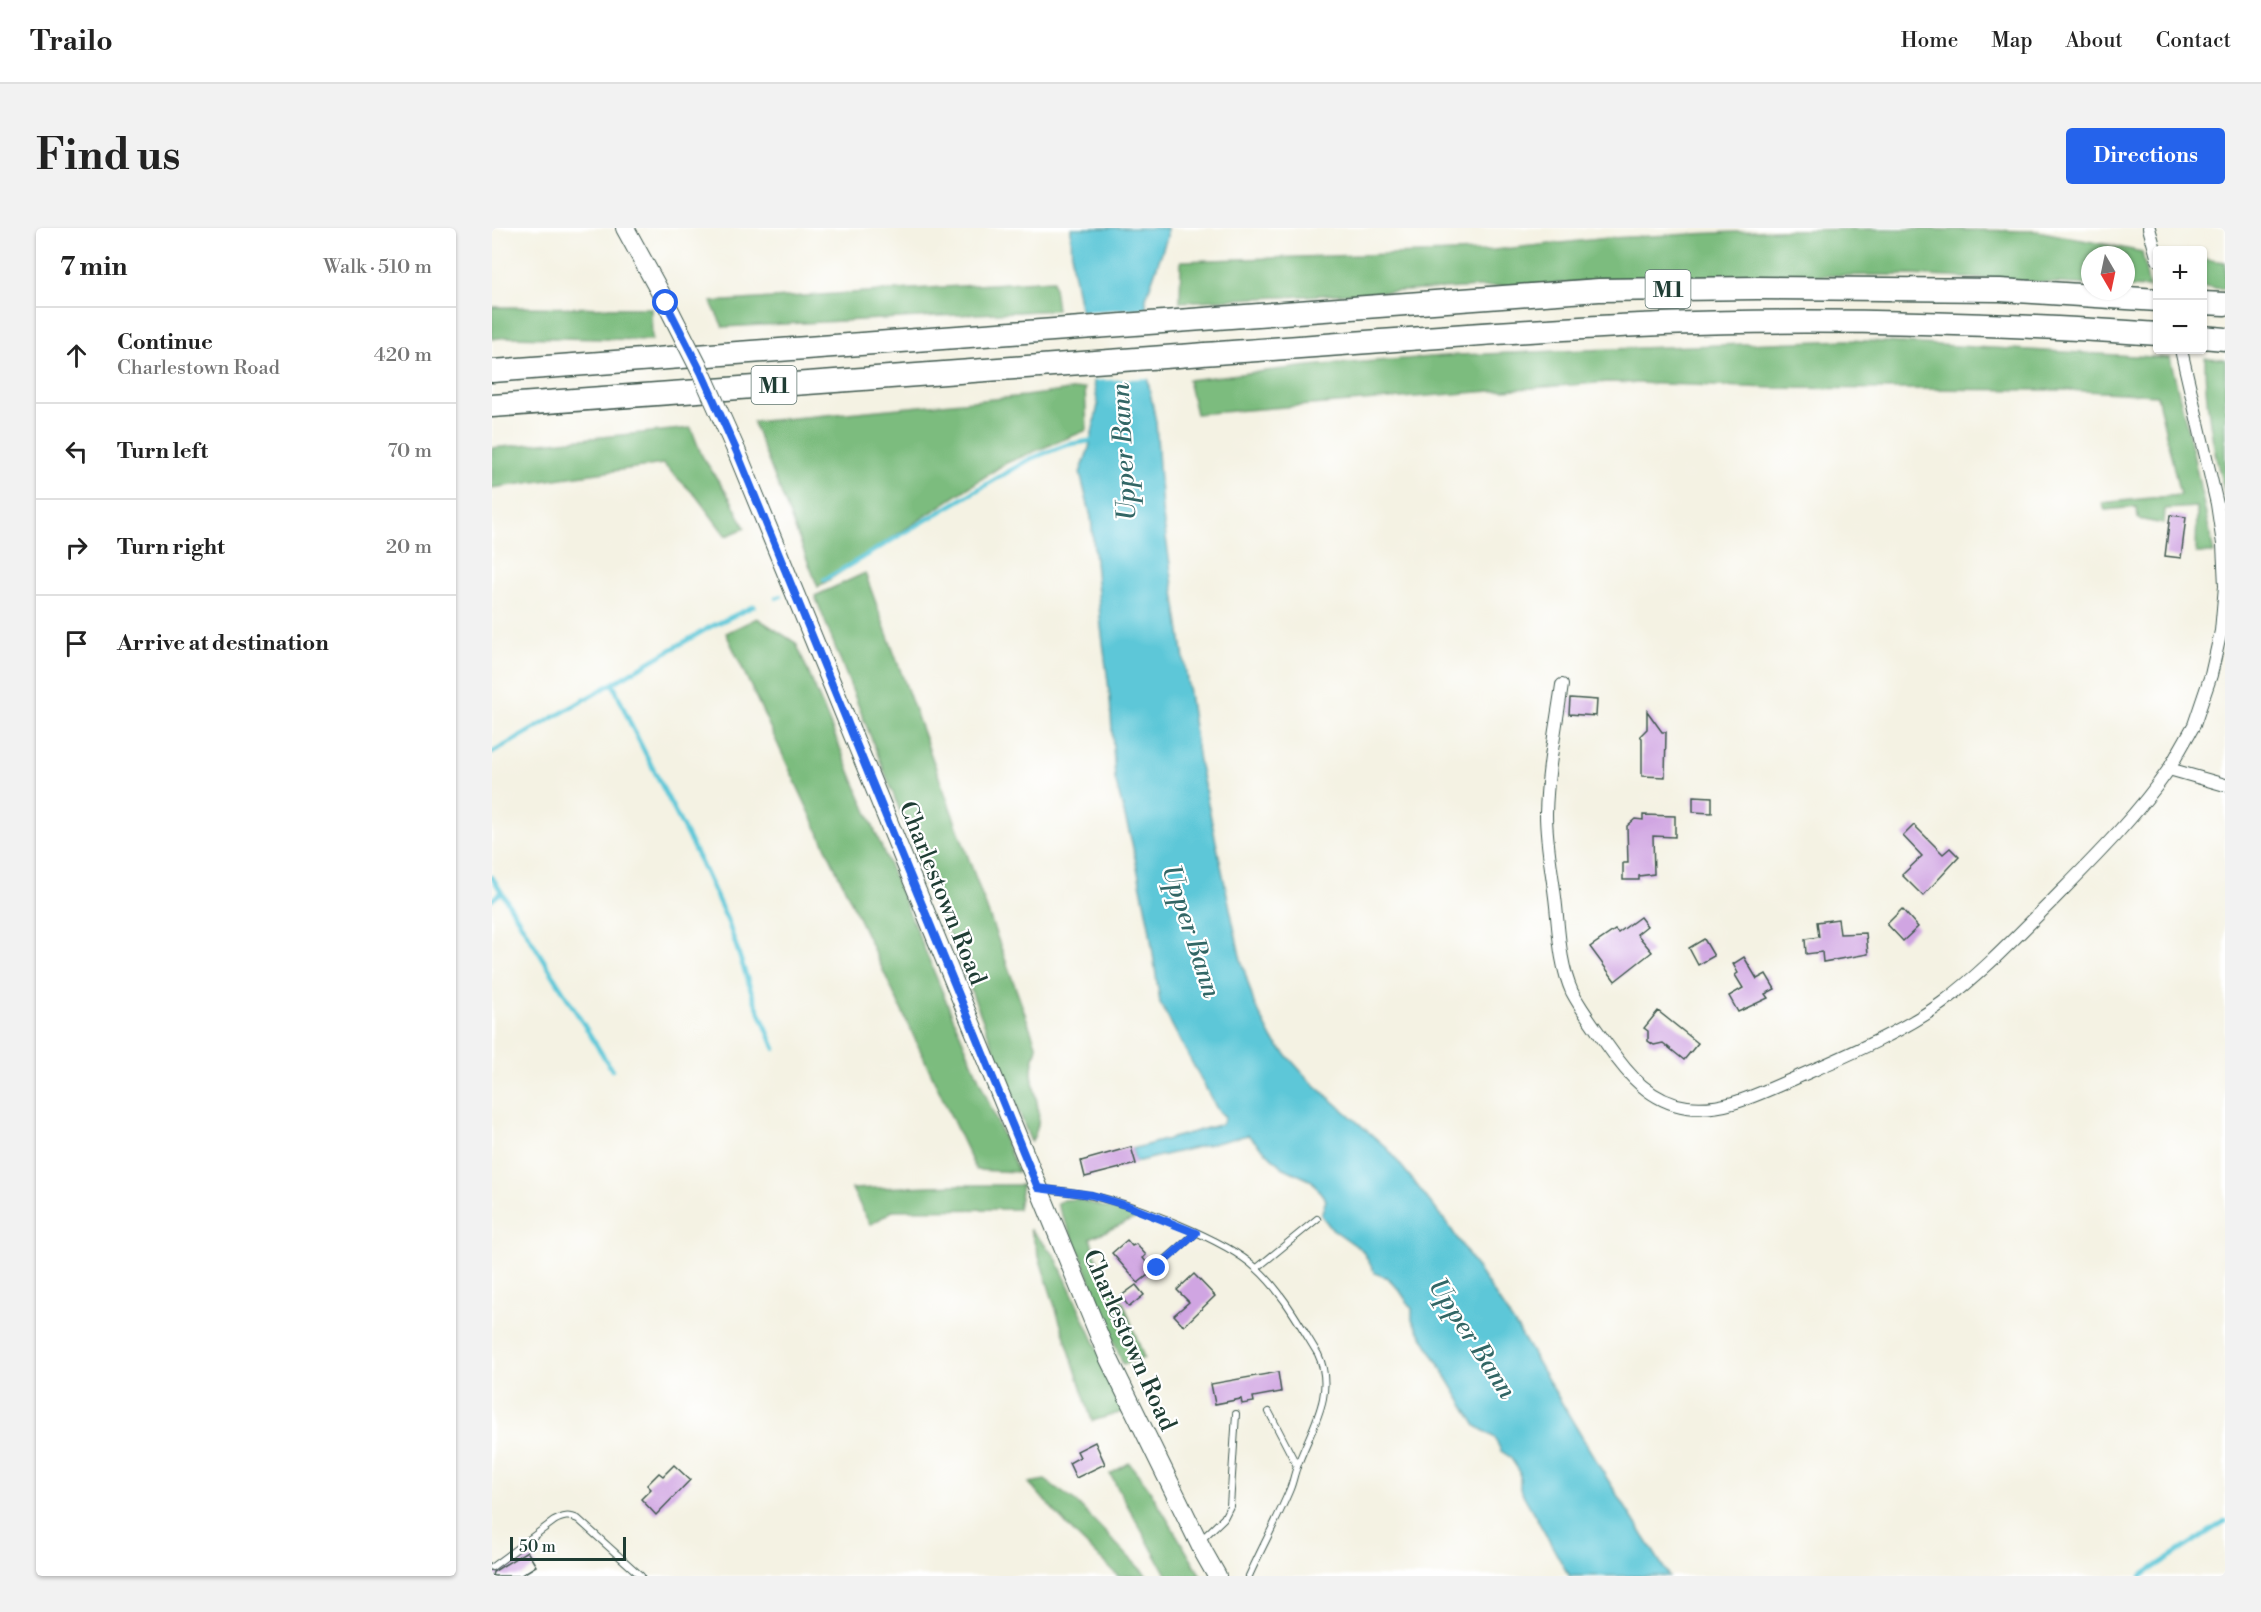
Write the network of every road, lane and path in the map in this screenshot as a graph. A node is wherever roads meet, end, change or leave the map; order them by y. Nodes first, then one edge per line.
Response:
1 (625, 228) edge
2 (2149, 228) edge
3 (2154, 246) edge
4 (2153, 300) edge
5 (2207, 303) edge
6 (2225, 304) edge
7 (2153, 334) edge
8 (2207, 337) edge
9 (2225, 339) edge
10 (2182, 354) edge
11 (492, 371) edge
12 (492, 406) edge
13 (1562, 685) dead end
14 (2169, 769) junction
15 (2225, 785) edge
16 (1038, 1188) junction
17 (1317, 1219) dead end
18 (1196, 1233) junction
19 (1157, 1268) dead end
20 (1257, 1268) junction
21 (1269, 1412) dead end
22 (1236, 1414) dead end
23 (1297, 1466) junction
24 (1198, 1543) junction
25 (492, 1567) edge
26 (641, 1576) edge
27 (1217, 1576) edge
28 (1249, 1576) edge

1 - 16 main road, Charlestown Road, bridge
2 - 3 street
4 - 11 highway, M1
5 - 6 highway
7 - 12 highway, M1
8 - 9 highway
10 - 14 street
13 - 14 street
14 - 15 street
16 - 18 lane
16 - 24 main road, Charlestown Road
17 - 20 lane
18 - 19 lane
18 - 20 lane
20 - 23 lane
21 - 23 lane
22 - 24 lane
23 - 28 lane
24 - 27 main road, Charlestown Road
25 - 26 lane

